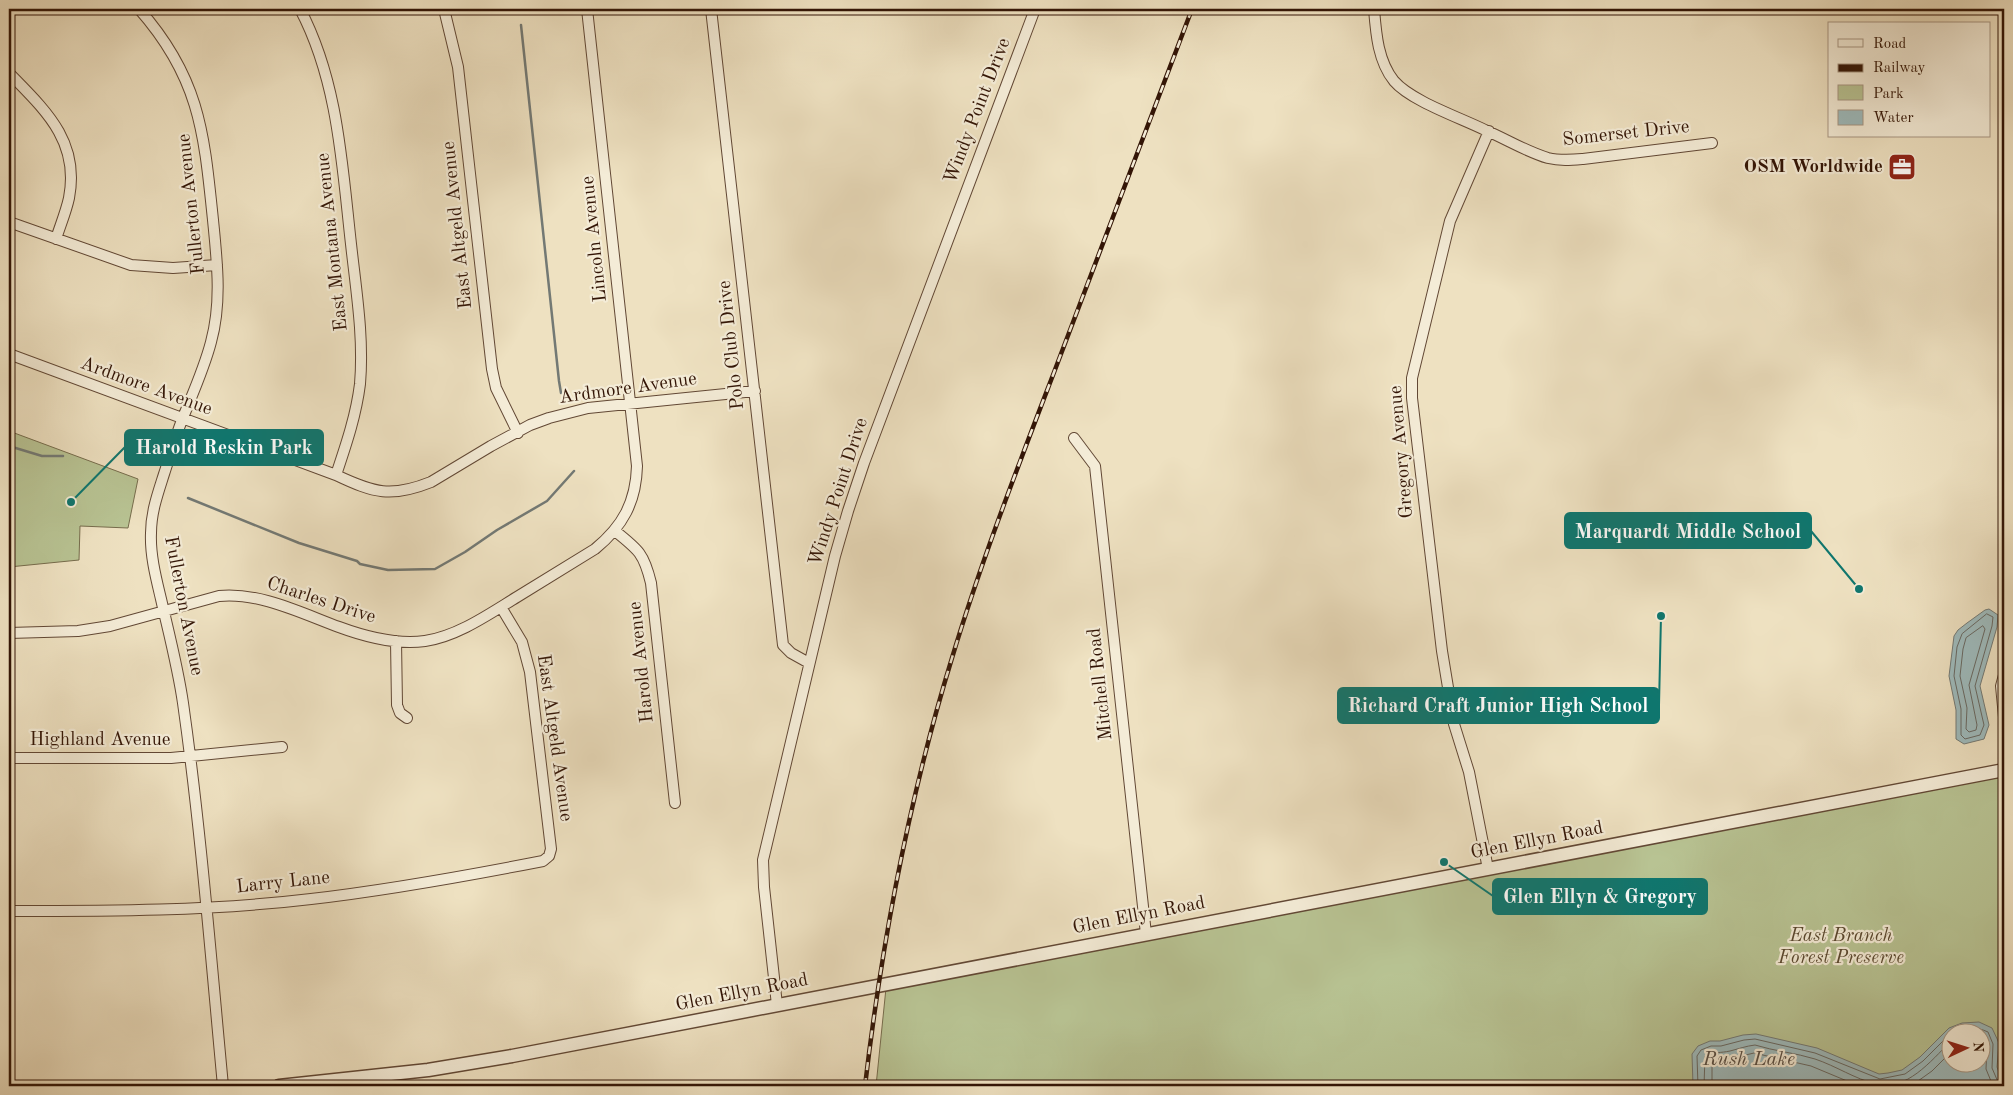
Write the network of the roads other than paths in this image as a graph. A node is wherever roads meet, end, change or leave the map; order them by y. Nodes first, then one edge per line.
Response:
1 (139, 9) edge
2 (300, 9) edge
3 (444, 9) edge
4 (587, 9) edge
5 (711, 9) edge
6 (1036, 9) edge
7 (1374, 9) edge
8 (9, 73) edge
9 (1489, 132) junction
10 (1712, 143) dead end
11 (9, 222) edge
12 (56, 239) junction
13 (217, 265) junction
14 (9, 354) edge
15 (755, 391) junction
16 (631, 404) junction
17 (183, 418) junction
18 (518, 433) junction
19 (1074, 438) dead end
20 (637, 466) joint
21 (336, 475) junction
22 (615, 531) junction
23 (501, 607) junction
24 (164, 610) junction
25 (9, 633) edge
26 (396, 641) junction
27 (809, 662) junction
28 (2004, 675) edge
29 (2004, 717) edge
30 (407, 718) dead end
31 (282, 747) dead end
32 (191, 756) junction
33 (9, 758) edge
34 (2004, 770) edge
35 (675, 804) dead end
36 (551, 849) joint
37 (1488, 869) junction
38 (206, 908) junction
39 (9, 911) edge
40 (1146, 934) junction
41 (777, 1005) junction
42 (223, 1086) edge
43 (279, 1086) edge

1 - 13 street, Fullerton Avenue
2 - 21 street, East Montana Avenue
3 - 18 street, East Altgeld Avenue
4 - 16 street, Lincoln Avenue
5 - 15 street, Polo Club Drive
6 - 27 street, Windy Point Drive
7 - 9 street
8 - 12 street
9 - 10 street, Somerset Drive
9 - 37 street, Gregory Avenue
11 - 12 street
12 - 13 street
13 - 17 street, Fullerton Avenue
14 - 17 street, Ardmore Avenue
15 - 16 street, Ardmore Avenue
15 - 27 street, Polo Club Drive
16 - 18 street, Ardmore Avenue
16 - 20 street, Lincoln Avenue
17 - 21 street, Ardmore Avenue
17 - 24 street, Fullerton Avenue
18 - 21 street, Ardmore Avenue
19 - 40 street, Mitchell Road
20 - 22 street, Charles Drive
22 - 23 street, Charles Drive
22 - 35 street, Harold Avenue
23 - 26 street, Charles Drive
23 - 36 street, East Altgeld Avenue
24 - 25 street, Charles Drive
24 - 26 street, Charles Drive
24 - 32 street, Fullerton Avenue
26 - 30 street
27 - 41 street, Windy Point Drive
28 - 29 street
31 - 32 street, Highland Avenue
32 - 33 street, Highland Avenue
32 - 38 street, Fullerton Avenue
34 - 37 street, Glen Ellyn Road
36 - 38 street, Larry Lane
37 - 40 street, Glen Ellyn Road
38 - 39 street, Larry Lane
38 - 42 street, Fullerton Avenue
40 - 41 street, Glen Ellyn Road
41 - 43 street, Glen Ellyn Road

